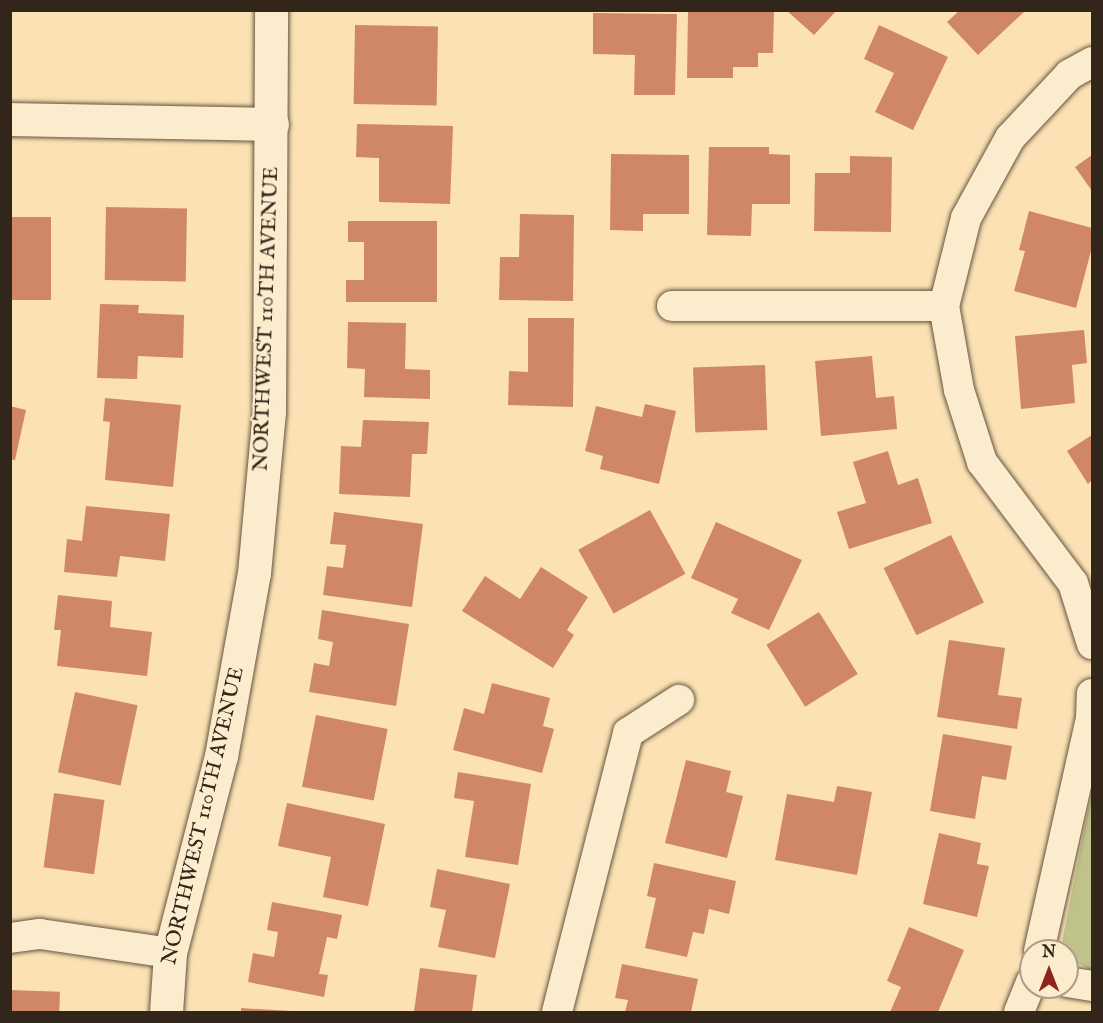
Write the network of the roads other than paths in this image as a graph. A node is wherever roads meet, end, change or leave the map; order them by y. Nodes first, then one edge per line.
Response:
1 (271, 10) edge
2 (1092, 62) edge
3 (10, 119) edge
4 (272, 124) junction
5 (672, 306) dead end
6 (944, 306) junction
7 (1092, 644) edge
8 (1092, 694) edge
9 (679, 700) dead end
10 (10, 938) edge
11 (1042, 939) edge
12 (170, 953) junction
13 (166, 1012) edge
14 (557, 1012) edge

1 - 4 street, NORTHWEST 110TH AVENUE
2 - 6 street
3 - 4 street
4 - 12 street, NORTHWEST 110TH AVENUE
5 - 6 street
6 - 7 street
8 - 11 street
9 - 14 street
10 - 12 street
12 - 13 street, NORTHWEST 110TH AVENUE

